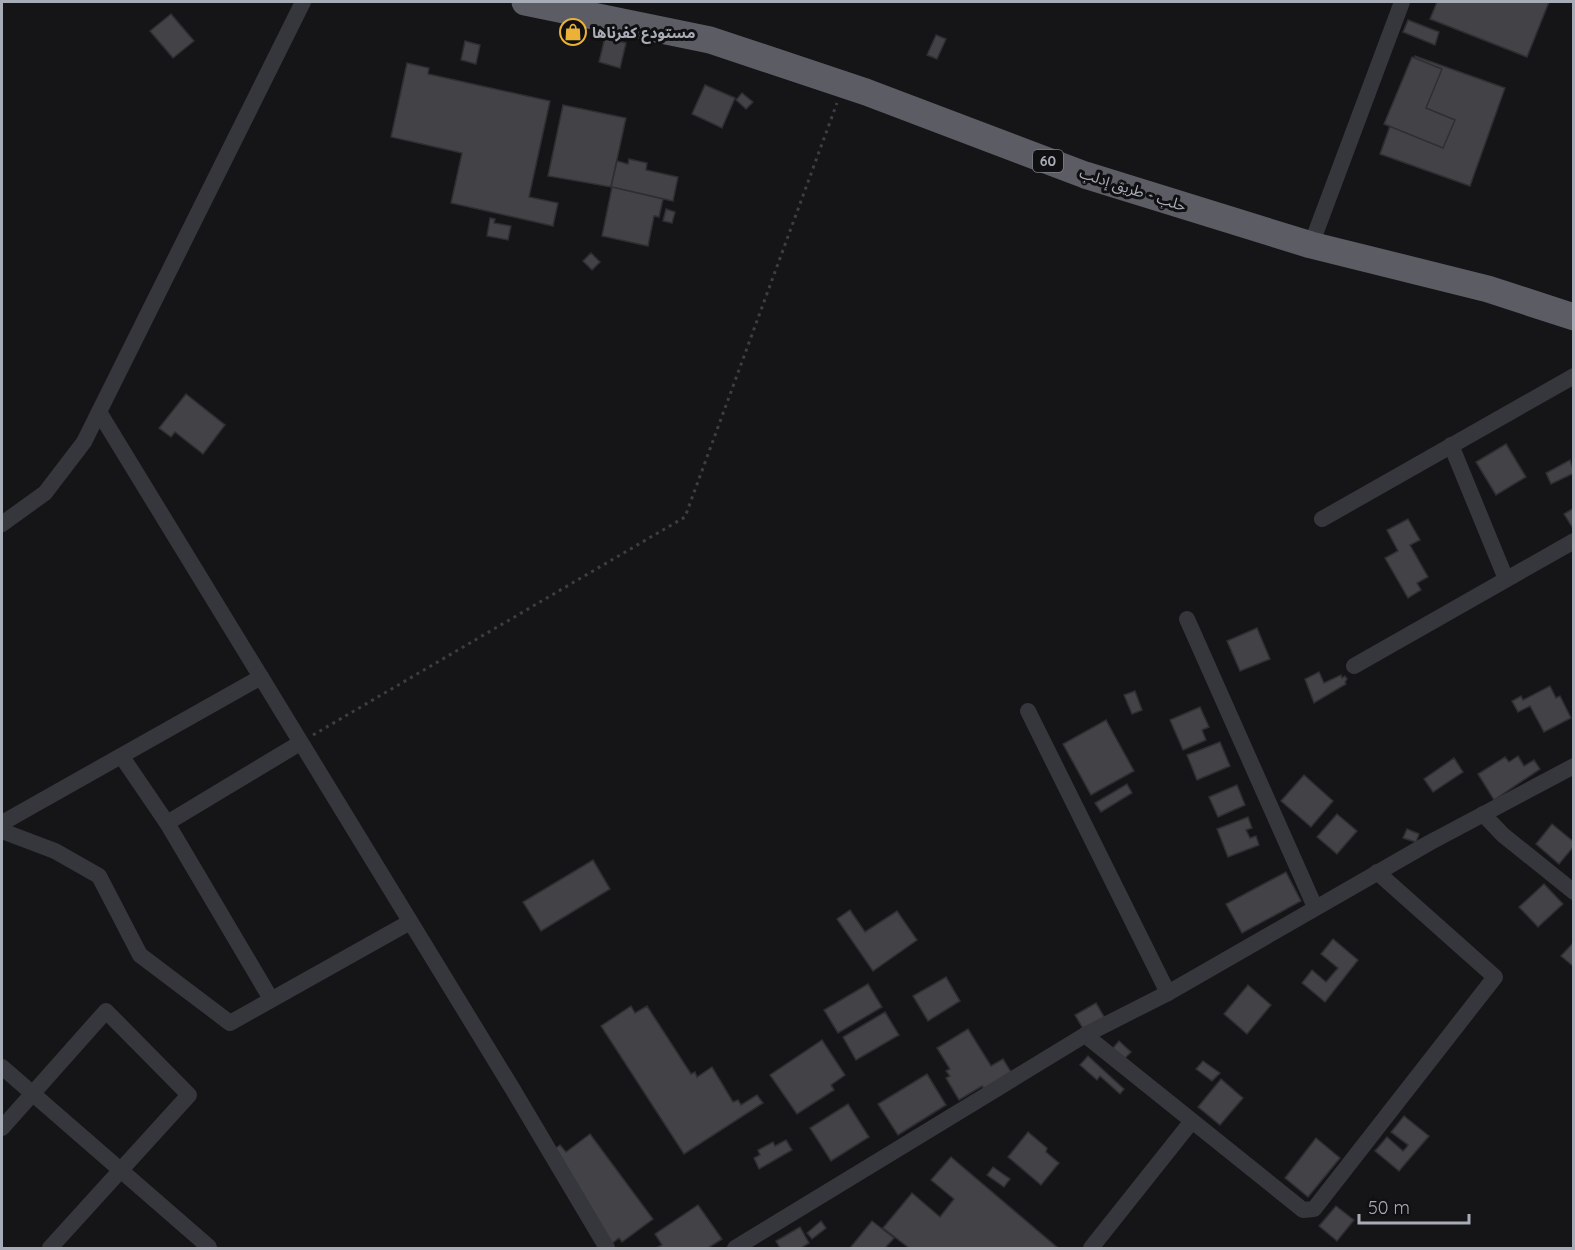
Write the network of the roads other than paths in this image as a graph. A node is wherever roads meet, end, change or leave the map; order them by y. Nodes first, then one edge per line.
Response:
1 (303, 2) edge
2 (525, 2) edge
3 (1402, 2) edge
4 (1311, 245) junction
5 (1574, 317) edge
6 (1574, 376) edge
7 (99, 412) junction
8 (1451, 445) junction
9 (1322, 519) dead end
10 (2, 524) edge
11 (1574, 542) edge
12 (1506, 579) junction
13 (1187, 619) dead end
14 (1354, 666) dead end
15 (261, 677) junction
16 (1028, 711) dead end
17 (300, 742) junction
18 (122, 757) junction
19 (1574, 766) edge
20 (1484, 814) junction
21 (2, 823) edge
22 (167, 823) junction
23 (2, 831) edge
24 (1377, 872) junction
25 (1574, 892) edge
26 (1315, 907) junction
27 (411, 922) junction
28 (1168, 993) junction
29 (270, 999) junction
30 (1085, 1035) junction
31 (2, 1067) edge
32 (32, 1093) junction
33 (1192, 1121) junction
34 (2, 1128) edge
35 (121, 1170) junction
36 (50, 1248) edge
37 (207, 1248) edge
38 (607, 1248) edge
39 (735, 1248) edge
40 (1091, 1248) edge

1 - 7 street
2 - 4 highway, حلب - طريق إدلب / 60
3 - 4 street
4 - 5 highway, حلب - طريق إدلب / 60
6 - 8 street
7 - 10 street
7 - 15 street
8 - 9 street
8 - 12 street
11 - 12 street
12 - 14 street
13 - 26 street
15 - 17 street
15 - 18 street
16 - 28 street
17 - 22 street
17 - 27 street
18 - 21 street
18 - 22 street
19 - 20 street
20 - 24 street
20 - 25 street
22 - 29 street
23 - 29 street
24 - 26 street
24 - 33 street
26 - 28 street
27 - 29 street
27 - 38 street
28 - 30 street
30 - 33 street
30 - 39 street
31 - 32 street
32 - 34 street
32 - 35 street
32 - 35 street
33 - 40 street
35 - 36 street
35 - 37 street

